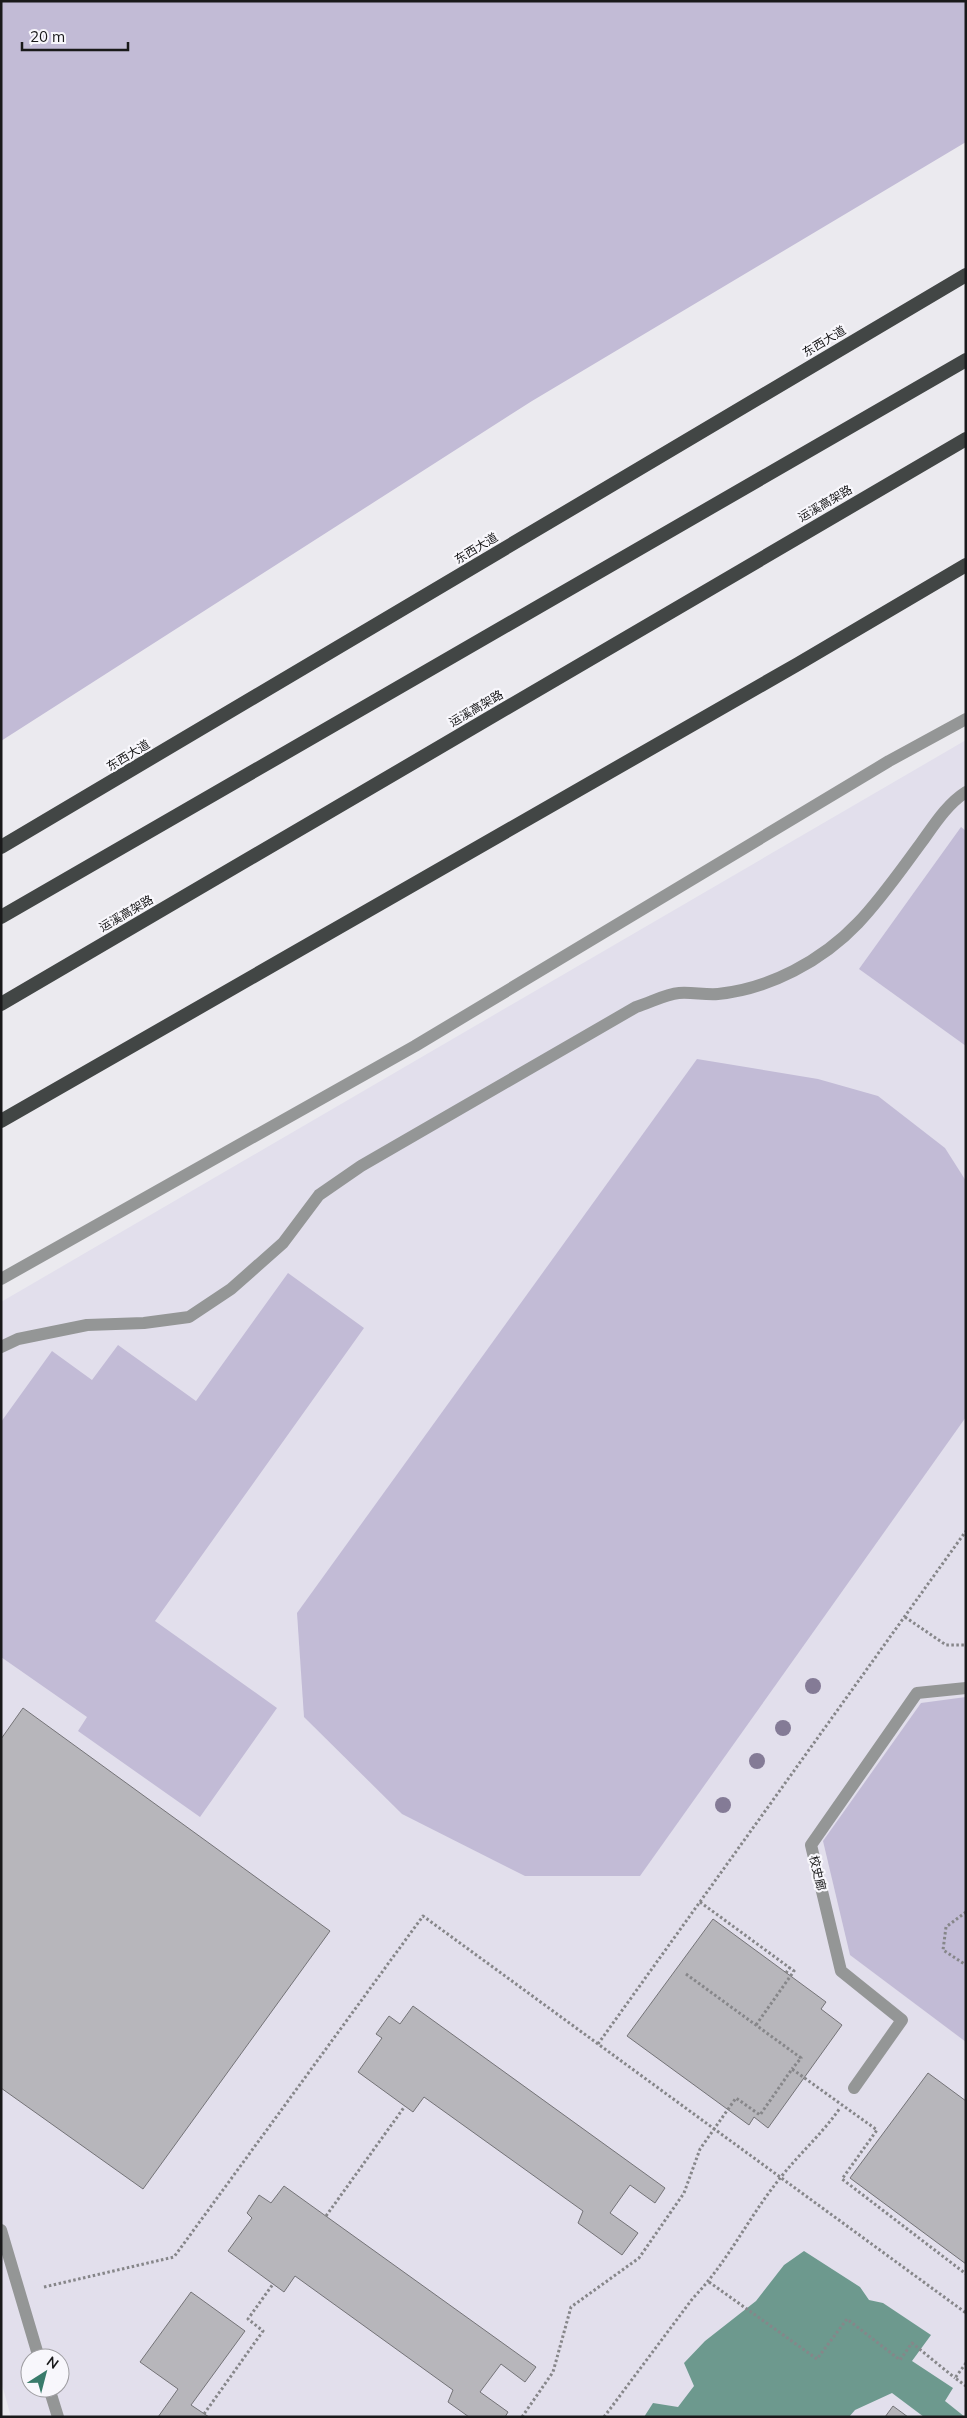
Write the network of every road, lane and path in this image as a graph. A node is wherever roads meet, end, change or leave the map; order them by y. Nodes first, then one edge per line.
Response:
1 (966, 275) edge
2 (966, 360) edge
3 (966, 438) edge
4 (966, 565) edge
5 (966, 719) edge
6 (966, 792) edge
7 (1, 847) edge
8 (1, 917) edge
9 (1, 1004) edge
10 (1, 1121) edge
11 (1, 1279) edge
12 (1, 1347) edge
13 (966, 1531) edge
14 (906, 1617) junction
15 (966, 1645) edge
16 (966, 1688) edge
17 (700, 1902) junction
18 (966, 1912) edge
19 (966, 1965) edge
20 (790, 1968) junction
21 (786, 1973) dead end
22 (686, 1974) dead end
23 (756, 2025) junction
24 (598, 2044) junction
25 (792, 2069) junction
26 (854, 2088) joint
27 (405, 2106) dead end
28 (780, 2178) junction
29 (326, 2216) dead end
30 (1, 2230) edge
31 (966, 2274) edge
32 (709, 2282) junction
33 (273, 2284) dead end
34 (19, 2293) junction
35 (966, 2313) edge
36 (37, 2348) edge
37 (966, 2363) edge
38 (955, 2378) junction
39 (966, 2386) edge
40 (52, 2398) edge
41 (204, 2414) dead end
42 (58, 2417) edge
43 (522, 2417) edge
44 (604, 2417) edge

1 - 7 highway, 东西大道
2 - 8 highway
3 - 9 highway, 运溪高架路
4 - 10 highway
5 - 11 street
6 - 12 street
13 - 14 path
14 - 15 path
14 - 17 path
16 - 26 street, 校史廊
17 - 20 path
17 - 24 path
18 - 19 path
20 - 21 path
20 - 23 path
22 - 23 path
23 - 25 path
24 - 28 path
24 - 34 path
25 - 31 path, bridge
25 - 43 path, bridge
26 - 28 path
27 - 29 path
28 - 32 path
28 - 35 path
30 - 34 street
32 - 38 path
32 - 44 path
33 - 41 path
34 - 36 street
37 - 38 path
38 - 39 path
40 - 42 street

